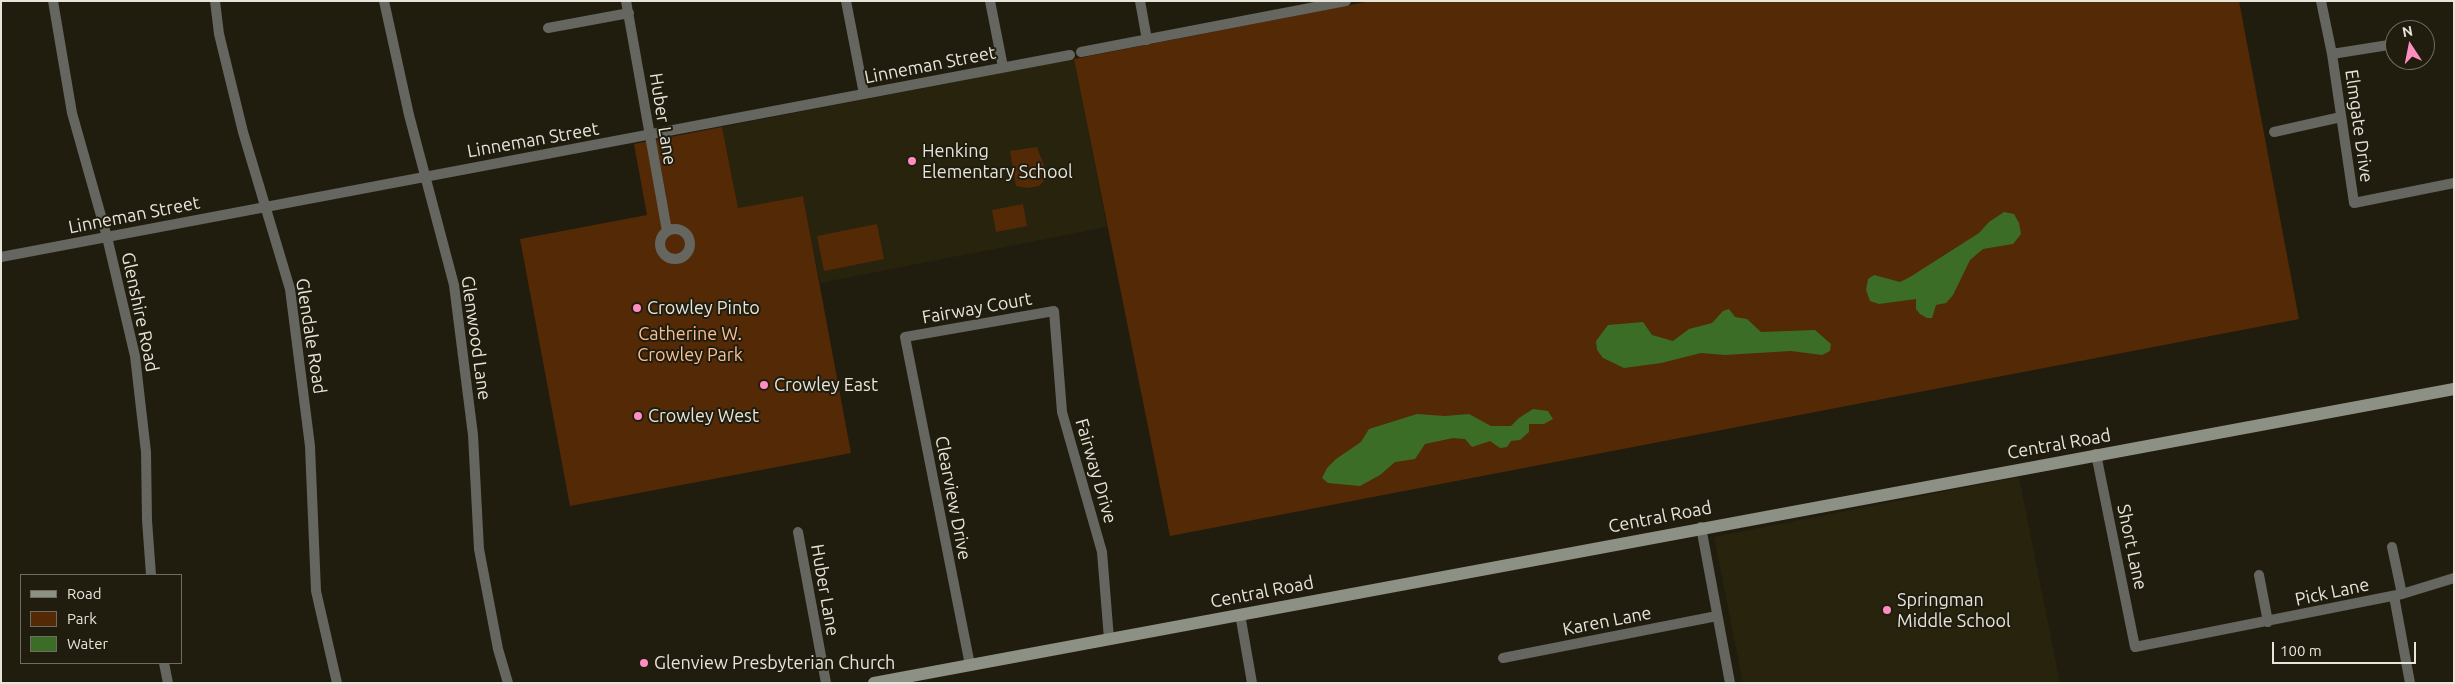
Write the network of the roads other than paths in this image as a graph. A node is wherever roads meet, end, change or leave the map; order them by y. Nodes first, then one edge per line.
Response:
1 (53, 1) edge
2 (215, 1) edge
3 (384, 1) edge
4 (626, 1) edge
5 (846, 1) edge
6 (990, 1) edge
7 (1140, 1) edge
8 (1346, 1) edge
9 (2321, 1) edge
10 (1300, 6) edge
11 (629, 13) junction
12 (548, 28) dead end
13 (1147, 40) junction
14 (2385, 46) edge
15 (1081, 52) dead end
16 (2332, 54) junction
17 (1070, 55) dead end
18 (1003, 67) junction
19 (864, 94) junction
20 (2341, 117) junction
21 (2274, 132) dead end
22 (650, 135) junction
23 (426, 176) junction
24 (2454, 183) edge
25 (266, 206) junction
26 (666, 231) dead end
27 (107, 237) junction
28 (1, 257) edge
29 (1054, 311) joint
30 (905, 337) joint
31 (2454, 389) edge
32 (2096, 454) junction
33 (1701, 527) junction
34 (798, 532) dead end
35 (2392, 547) dead end
36 (151, 574) edge
37 (2259, 575) dead end
38 (2454, 578) edge
39 (2398, 595) junction
40 (1240, 614) junction
41 (1717, 616) junction
42 (2268, 622) junction
43 (1109, 639) junction
44 (2135, 647) joint
45 (1503, 658) dead end
46 (164, 664) edge
47 (970, 665) junction
48 (168, 683) edge
49 (337, 683) edge
50 (508, 683) edge
51 (826, 683) edge
52 (874, 683) edge
53 (1252, 683) edge
54 (1730, 683) edge
55 (2410, 683) edge

1 - 27 street, Glenshire Road
2 - 25 street, Glendale Road
3 - 23 street, Glenwood Lane
4 - 11 street, Huber Lane
5 - 19 street
6 - 18 street
7 - 13 street
8 - 10 street
9 - 16 street, Elmgate Drive
10 - 13 street
11 - 12 street
11 - 22 street, Huber Lane
13 - 15 street
14 - 16 street, Elmgate Drive
16 - 20 street, Elmgate Drive
17 - 18 street, Linneman Street
18 - 19 street, Linneman Street
19 - 22 street, Linneman Street
20 - 21 street
20 - 24 street, Elmgate Drive
22 - 23 street, Linneman Street
22 - 26 street, Huber Lane
23 - 25 street, Linneman Street
23 - 50 street, Glenwood Lane
25 - 27 street, Linneman Street
25 - 49 street, Glendale Road
27 - 28 street, Linneman Street
27 - 36 street, Glenshire Road
29 - 30 street, Fairway Court
29 - 43 street, Fairway Drive
30 - 47 street, Clearview Drive
31 - 32 main road, Central Road
32 - 33 main road, Central Road
32 - 44 street, Short Lane
33 - 40 main road, Central Road
33 - 41 street
34 - 51 street, Huber Lane
35 - 39 street
37 - 42 street
38 - 39 street, Pick Lane
39 - 42 street, Pick Lane
39 - 55 street
40 - 43 main road, Central Road
40 - 53 street
41 - 45 street, Karen Lane
41 - 54 street
42 - 44 street, Pick Lane
43 - 47 main road, Central Road
46 - 48 street
47 - 52 main road, Central Road

